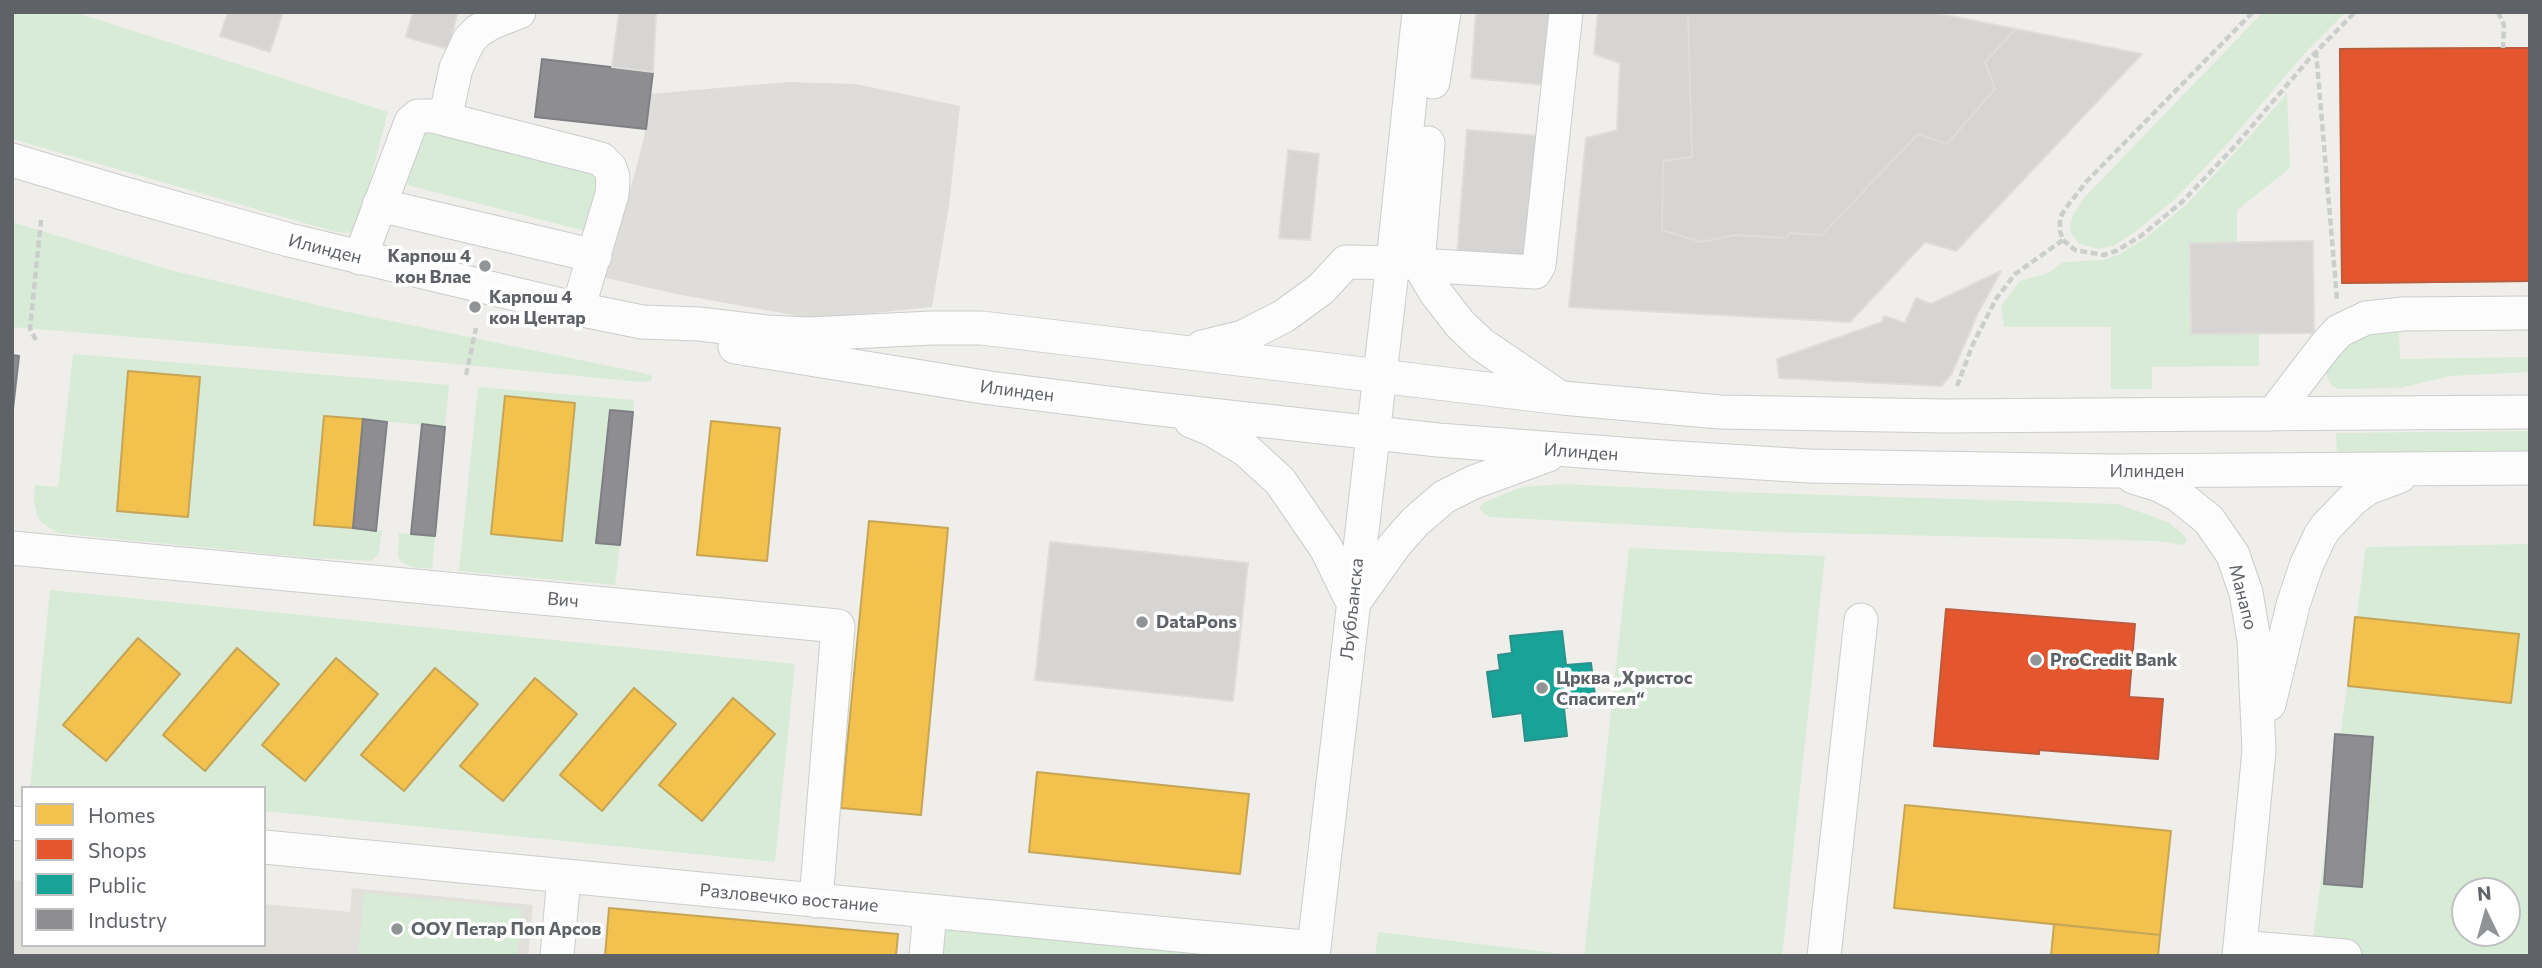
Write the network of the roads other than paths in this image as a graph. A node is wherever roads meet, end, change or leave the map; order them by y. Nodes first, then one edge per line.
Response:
1 (519, 12) edge
2 (1419, 12) edge
3 (1444, 12) edge
4 (1566, 12) edge
5 (445, 119) junction
6 (12, 159) edge
7 (379, 205) junction
8 (595, 256) junction
9 (360, 258) junction
10 (1405, 263) junction
11 (578, 309) junction
12 (2530, 313) edge
13 (642, 322) junction
14 (1183, 352) junction
15 (1379, 376) junction
16 (1562, 398) junction
17 (1149, 408) junction
18 (2530, 412) edge
19 (2273, 414) junction
20 (1372, 433) junction
21 (1563, 450) junction
22 (2530, 468) edge
23 (2424, 470) junction
24 (2111, 471) junction
25 (13, 548) edge
26 (12, 556) edge
27 (1353, 603) junction
28 (1861, 620) dead end
29 (2259, 751) junction
30 (266, 847) edge
31 (564, 876) junction
32 (816, 901) junction
33 (930, 911) junction
34 (2240, 951) edge
35 (1313, 952) edge
36 (557, 956) edge
37 (926, 956) edge
38 (1824, 956) edge
39 (2345, 956) edge

1 - 5 street
2 - 10 street
3 - 10 street
4 - 10 street
5 - 7 street
5 - 8 street
6 - 9 street, Илинден
7 - 8 street
7 - 9 street
8 - 11 street
9 - 11 street, Илинден
10 - 14 street
10 - 15 street, Љубљанска
10 - 16 street
11 - 13 street, Илинден
12 - 19 street
13 - 14 street, Илинден
13 - 17 street, Илинден
14 - 15 street, Илинден
15 - 16 street, Илинден
15 - 20 street, Љубљанска
16 - 19 street, Илинден
17 - 20 street, Илинден
17 - 27 street
18 - 19 street, Илинден
20 - 21 street, Илинден
20 - 27 street, Љубљанска
21 - 24 street, Илинден
21 - 27 street
22 - 23 street, Илинден
23 - 24 street, Илинден
23 - 29 street, Манапо
24 - 29 street, Манапо
25 - 26 street
25 - 32 street, Вич
27 - 35 street, Љубљанска
28 - 38 street
29 - 34 street, Манапо
30 - 31 street, Разловечко востание
31 - 32 street, Разловечко востание
31 - 36 street
32 - 33 street, Разловечко востание
33 - 35 street, Разловечко востание
33 - 37 street
34 - 39 street

